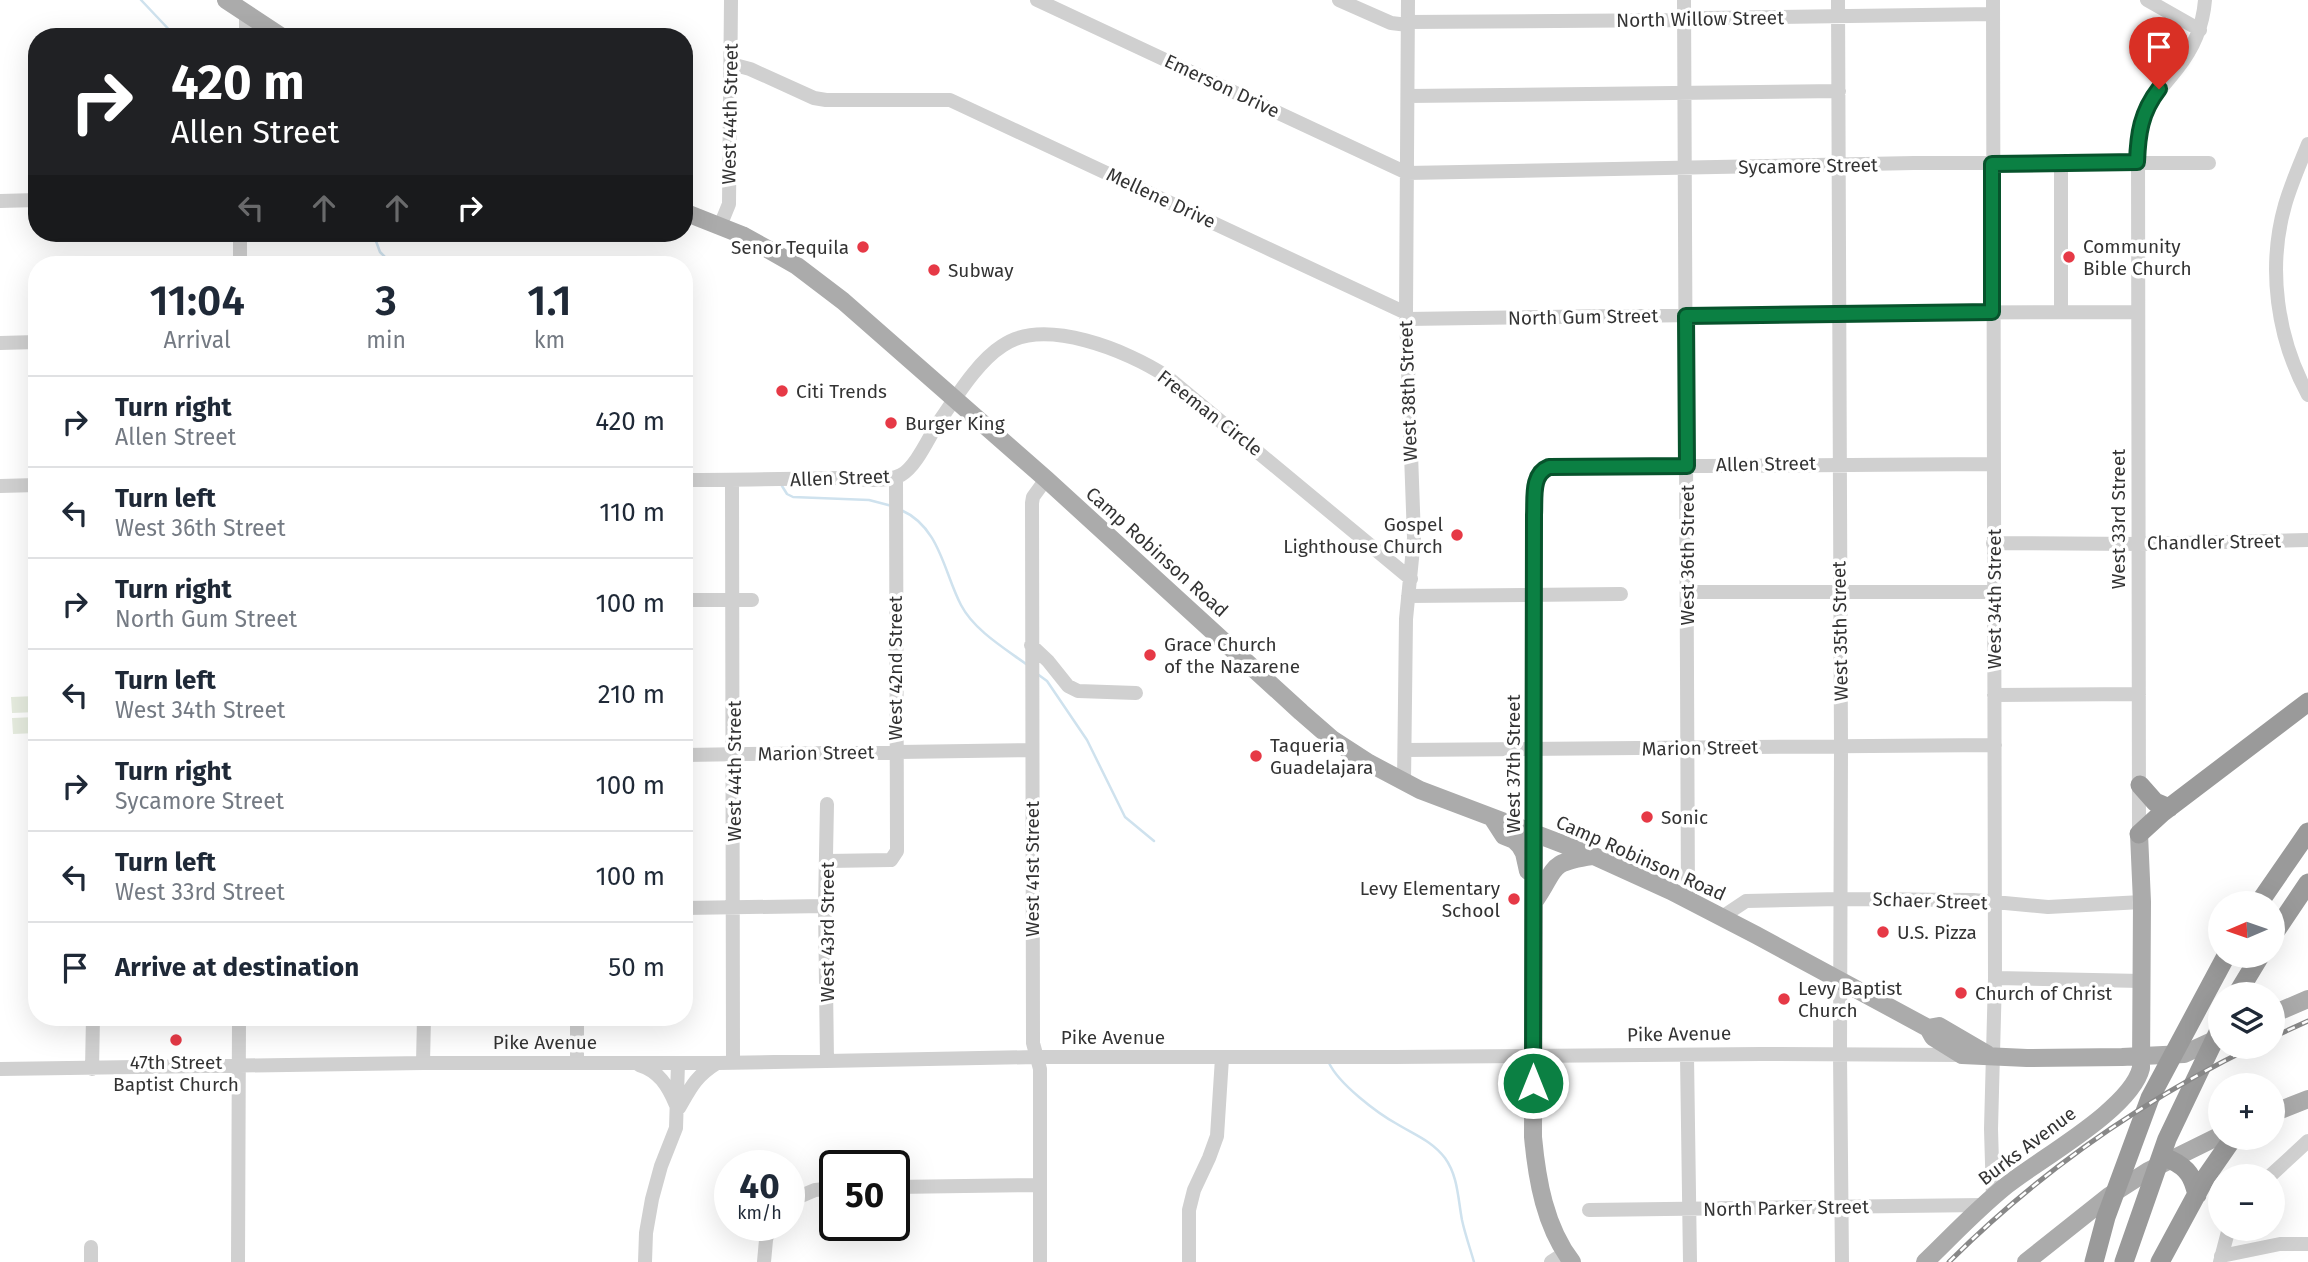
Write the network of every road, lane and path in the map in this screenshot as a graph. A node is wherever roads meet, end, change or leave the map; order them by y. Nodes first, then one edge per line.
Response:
1 (226, 0) edge
2 (731, 0) edge
3 (1037, 0) edge
4 (1339, 0) edge
5 (1408, 0) edge
6 (1684, 0) edge
7 (1839, 0) edge
8 (2147, 0) edge
9 (2205, 0) edge
10 (246, 7) edge
11 (1993, 7) edge
12 (1839, 17) junction
13 (1684, 20) junction
14 (1408, 23) junction
15 (246, 28) edge
16 (271, 28) edge
17 (2200, 30) junction
18 (731, 64) junction
19 (1839, 91) junction
20 (1685, 93) junction
21 (1408, 96) junction
22 (2308, 144) edge
23 (2137, 162) junction
24 (2210, 163) dead end
25 (1992, 164) junction
26 (2060, 164) junction
27 (1839, 165) junction
28 (1685, 169) junction
29 (1407, 173) junction
30 (0, 201) edge
31 (28, 201) edge
32 (693, 216) edge
33 (720, 226) junction
34 (2061, 311) junction
35 (1992, 312) junction
36 (2138, 312) junction
37 (1839, 313) junction
38 (1406, 316) junction
39 (1686, 316) junction
40 (28, 342) edge
41 (0, 343) edge
42 (2308, 395) edge
43 (956, 400) junction
44 (1839, 464) junction
45 (1993, 464) junction
46 (1687, 466) junction
47 (1540, 472) joint
48 (896, 477) junction
49 (1046, 479) junction
50 (693, 480) edge
51 (732, 480) junction
52 (28, 485) edge
53 (0, 486) edge
54 (2308, 540) edge
55 (1993, 543) junction
56 (2139, 544) junction
57 (1410, 579) junction
58 (1688, 592) junction
59 (1839, 592) junction
60 (1994, 592) junction
61 (1621, 594) dead end
62 (1535, 595) junction
63 (1408, 596) junction
64 (693, 600) edge
65 (733, 600) junction
66 (752, 600) dead end
67 (1031, 651) junction
68 (1136, 693) dead end
69 (2139, 694) junction
70 (1994, 695) junction
71 (2308, 702) edge
72 (1995, 745) junction
73 (1841, 747) junction
74 (1687, 748) junction
75 (1534, 749) junction
76 (1032, 750) junction
77 (1405, 750) junction
78 (896, 752) junction
79 (734, 754) junction
80 (693, 755) edge
81 (1404, 782) junction
82 (2140, 786) junction
83 (827, 804) dead end
84 (2169, 808) junction
85 (1493, 818) junction
86 (2308, 832) edge
87 (1534, 833) junction
88 (2139, 834) junction
89 (1594, 856) junction
90 (827, 861) junction
91 (2304, 887) edge
92 (2267, 891) edge
93 (1534, 893) junction
94 (1840, 899) junction
95 (1688, 900) junction
96 (2142, 902) junction
97 (1994, 903) junction
98 (825, 906) junction
99 (734, 907) junction
100 (693, 908) edge
101 (2286, 915) edge
102 (1722, 917) junction
103 (2220, 968) edge
104 (1995, 978) junction
105 (2142, 981) junction
106 (1840, 982) junction
107 (2308, 999) edge
108 (2285, 1009) edge
109 (93, 1026) edge
110 (239, 1026) edge
111 (424, 1026) edge
112 (578, 1026) edge
113 (1928, 1028) junction
114 (2208, 1043) edge
115 (2208, 1053) edge
116 (1840, 1054) junction
117 (2185, 1054) junction
118 (1962, 1055) junction
119 (1990, 1055) junction
120 (1533, 1056) junction
121 (1687, 1056) junction
122 (2141, 1056) junction
123 (1036, 1058) junction
124 (1222, 1058) junction
125 (827, 1060) junction
126 (733, 1062) junction
127 (423, 1063) junction
128 (577, 1063) junction
129 (629, 1063) junction
130 (678, 1063) junction
131 (718, 1063) junction
132 (238, 1067) junction
133 (0, 1069) edge
134 (92, 1069) junction
135 (2308, 1100) edge
136 (2115, 1106) junction
137 (678, 1109) junction
138 (2285, 1109) edge
139 (2308, 1141) edge
140 (2208, 1142) edge
141 (2223, 1150) edge
142 (2171, 1160) junction
143 (2283, 1164) edge
144 (1040, 1185) junction
145 (910, 1187) edge
146 (2197, 1195) junction
147 (1988, 1201) junction
148 (1842, 1207) junction
149 (1689, 1209) junction
150 (1589, 1210) dead end
151 (766, 1241) edge
152 (2226, 1241) edge
153 (2308, 1244) edge
154 (1563, 1259) edge
155 (2221, 1259) edge
156 (2125, 1260) edge
157 (238, 1262) edge
158 (645, 1262) edge
159 (764, 1262) edge
160 (1040, 1262) edge
161 (1189, 1262) edge
162 (1690, 1262) edge
163 (1842, 1262) edge
164 (1925, 1262) edge
165 (2026, 1262) edge
166 (2094, 1262) edge
167 (2160, 1262) edge

1 - 10 main road
2 - 18 street, West 44th Street
3 - 29 street, Emerson Drive
4 - 14 street, North Willow Street
5 - 14 street, West 38th Street
6 - 13 street, West 36th Street
7 - 12 street, West 35th Street
8 - 17 street
9 - 17 street, West 33rd Street
10 - 15 street
10 - 16 main road
11 - 12 street, North Willow Street
11 - 25 street, West 34th Street
12 - 13 street, North Willow Street
12 - 19 street, West 35th Street
13 - 14 street, North Willow Street
13 - 20 street, West 36th Street
14 - 21 street, West 38th Street
17 - 23 street, West 33rd Street
18 - 33 street, West 44th Street
18 - 38 street, Mellene Drive
19 - 20 street
19 - 27 street, West 35th Street
20 - 21 street
20 - 28 street, West 36th Street
21 - 29 street, West 38th Street
22 - 42 street
23 - 24 street, Sycamore Street
23 - 26 street, Sycamore Street
23 - 36 street, West 33rd Street
25 - 26 street, Sycamore Street
25 - 27 street, Sycamore Street
25 - 35 street, West 34th Street
26 - 34 street
27 - 28 street, Sycamore Street
27 - 37 street, West 35th Street
28 - 29 street, Sycamore Street
28 - 39 street, West 36th Street
29 - 38 street, West 38th Street
30 - 31 street
32 - 33 main road, Camp Robinson Road
33 - 43 main road, Camp Robinson Road
34 - 35 street, North Gum Street
34 - 36 street, North Gum Street
35 - 37 street, North Gum Street
35 - 45 street, West 34th Street
36 - 56 street, West 33rd Street
37 - 39 street, North Gum Street
37 - 44 street, West 35th Street
38 - 39 street, North Gum Street
38 - 57 street, West 38th Street
39 - 46 street, West 36th Street
40 - 41 street
43 - 48 street, Allen Street
43 - 49 main road, Camp Robinson Road
43 - 57 street, Freeman Circle
44 - 45 street, Allen Street
44 - 46 street, Allen Street
44 - 59 street, West 35th Street
45 - 55 street, West 34th Street
46 - 47 street, Allen Street
46 - 58 street, West 36th Street
47 - 62 street, West 37th Street
48 - 51 street, Allen Street
48 - 78 street, West 42nd Street
49 - 67 street, West 41st Street
49 - 81 main road, Camp Robinson Road
50 - 51 street, Allen Street
51 - 65 street, West 44th Street
52 - 53 street
54 - 56 street, Chandler Street
55 - 56 street, Chandler Street
55 - 60 street, West 34th Street
56 - 69 street, West 33rd Street
57 - 63 street, West 38th Street
58 - 59 street
58 - 74 street, West 36th Street
59 - 60 street
59 - 73 street, West 35th Street
60 - 70 street, West 34th Street
61 - 62 street
62 - 63 street
62 - 75 street, West 37th Street
63 - 77 street, West 38th Street
64 - 65 street
65 - 66 street
65 - 79 street, West 44th Street
67 - 68 street
67 - 76 street, West 41st Street
69 - 70 street
69 - 82 street, West 33rd Street
70 - 72 street, West 34th Street
71 - 84 highway
72 - 73 street, Marion Street
72 - 97 street, West 34th Street
73 - 74 street, Marion Street
73 - 94 street, West 35th Street
74 - 75 street, Marion Street
74 - 95 street, West 36th Street
75 - 77 street, Marion Street
75 - 87 street, West 37th Street
76 - 78 street, Marion Street
76 - 123 street, West 41st Street
77 - 81 street, West 38th Street
78 - 79 street, Marion Street
78 - 90 street, West 42nd Street
79 - 80 street, Marion Street
79 - 99 street, West 44th Street
81 - 85 main road, Camp Robinson Road
82 - 84 highway
82 - 88 street, West 33rd Street
83 - 90 street, West 43rd Street
84 - 88 highway
85 - 87 main road, Camp Robinson Road
85 - 93 main road
86 - 92 highway
87 - 89 main road, Camp Robinson Road
87 - 93 main road, West 37th Street
88 - 96 main road, West 33rd Street
89 - 93 main road
89 - 95 main road, Camp Robinson Road
90 - 98 street, West 43rd Street
91 - 101 highway
93 - 120 main road, West 37th Street
94 - 97 street, Schaer Street
94 - 102 street, Schaer Street
94 - 106 street, West 35th Street
95 - 102 main road, Camp Robinson Road
96 - 97 street, Schaer Street
96 - 105 main road, West 33rd Street
97 - 104 street, West 34th Street
98 - 99 street
98 - 125 street, West 43rd Street
99 - 100 street
99 - 126 street, West 44th Street
102 - 106 main road, Camp Robinson Road
103 - 166 highway
104 - 105 street
104 - 119 street, West 34th Street
105 - 122 main road, West 33rd Street
106 - 113 main road, Camp Robinson Road
106 - 116 street, West 35th Street
107 - 108 main road
109 - 134 street
110 - 132 street
111 - 127 street
112 - 128 street
113 - 118 main road, Camp Robinson Road
113 - 119 main road, Camp Robinson Road
114 - 117 main road, Pike Avenue
115 - 156 highway
116 - 118 street, Pike Avenue
116 - 121 street, Pike Avenue
116 - 148 street, West 35th Street
117 - 122 main road, Pike Avenue
117 - 136 main road
118 - 119 main road, Pike Avenue
119 - 122 main road, Pike Avenue
119 - 147 street, West 34th Street
120 - 121 street, Pike Avenue
120 - 124 street, Pike Avenue
120 - 154 main road, West 37th Street
121 - 149 street
122 - 136 main road, Burks Avenue
123 - 124 street, Pike Avenue
123 - 125 street, Pike Avenue
123 - 144 street, West 41st Street
124 - 161 street
125 - 126 street, Pike Avenue
126 - 131 street, Pike Avenue
127 - 128 street, Pike Avenue
127 - 132 street, Pike Avenue
128 - 129 street, Pike Avenue
129 - 130 street, Pike Avenue
129 - 137 street
130 - 131 street, Pike Avenue
130 - 137 street
131 - 137 street
132 - 134 street, Pike Avenue
132 - 157 street
133 - 134 street, Pike Avenue
135 - 138 main road
136 - 147 main road, Burks Avenue
137 - 158 street
139 - 143 street
140 - 142 main road
141 - 146 highway
142 - 146 highway
142 - 165 main road
144 - 145 street
144 - 160 street, West 41st Street
146 - 167 highway
147 - 148 street, North Parker Street
147 - 164 main road, Burks Avenue
148 - 149 street, North Parker Street
148 - 163 street, West 35th Street
149 - 150 street, North Parker Street
149 - 162 street
151 - 159 street
152 - 155 street
153 - 155 street

